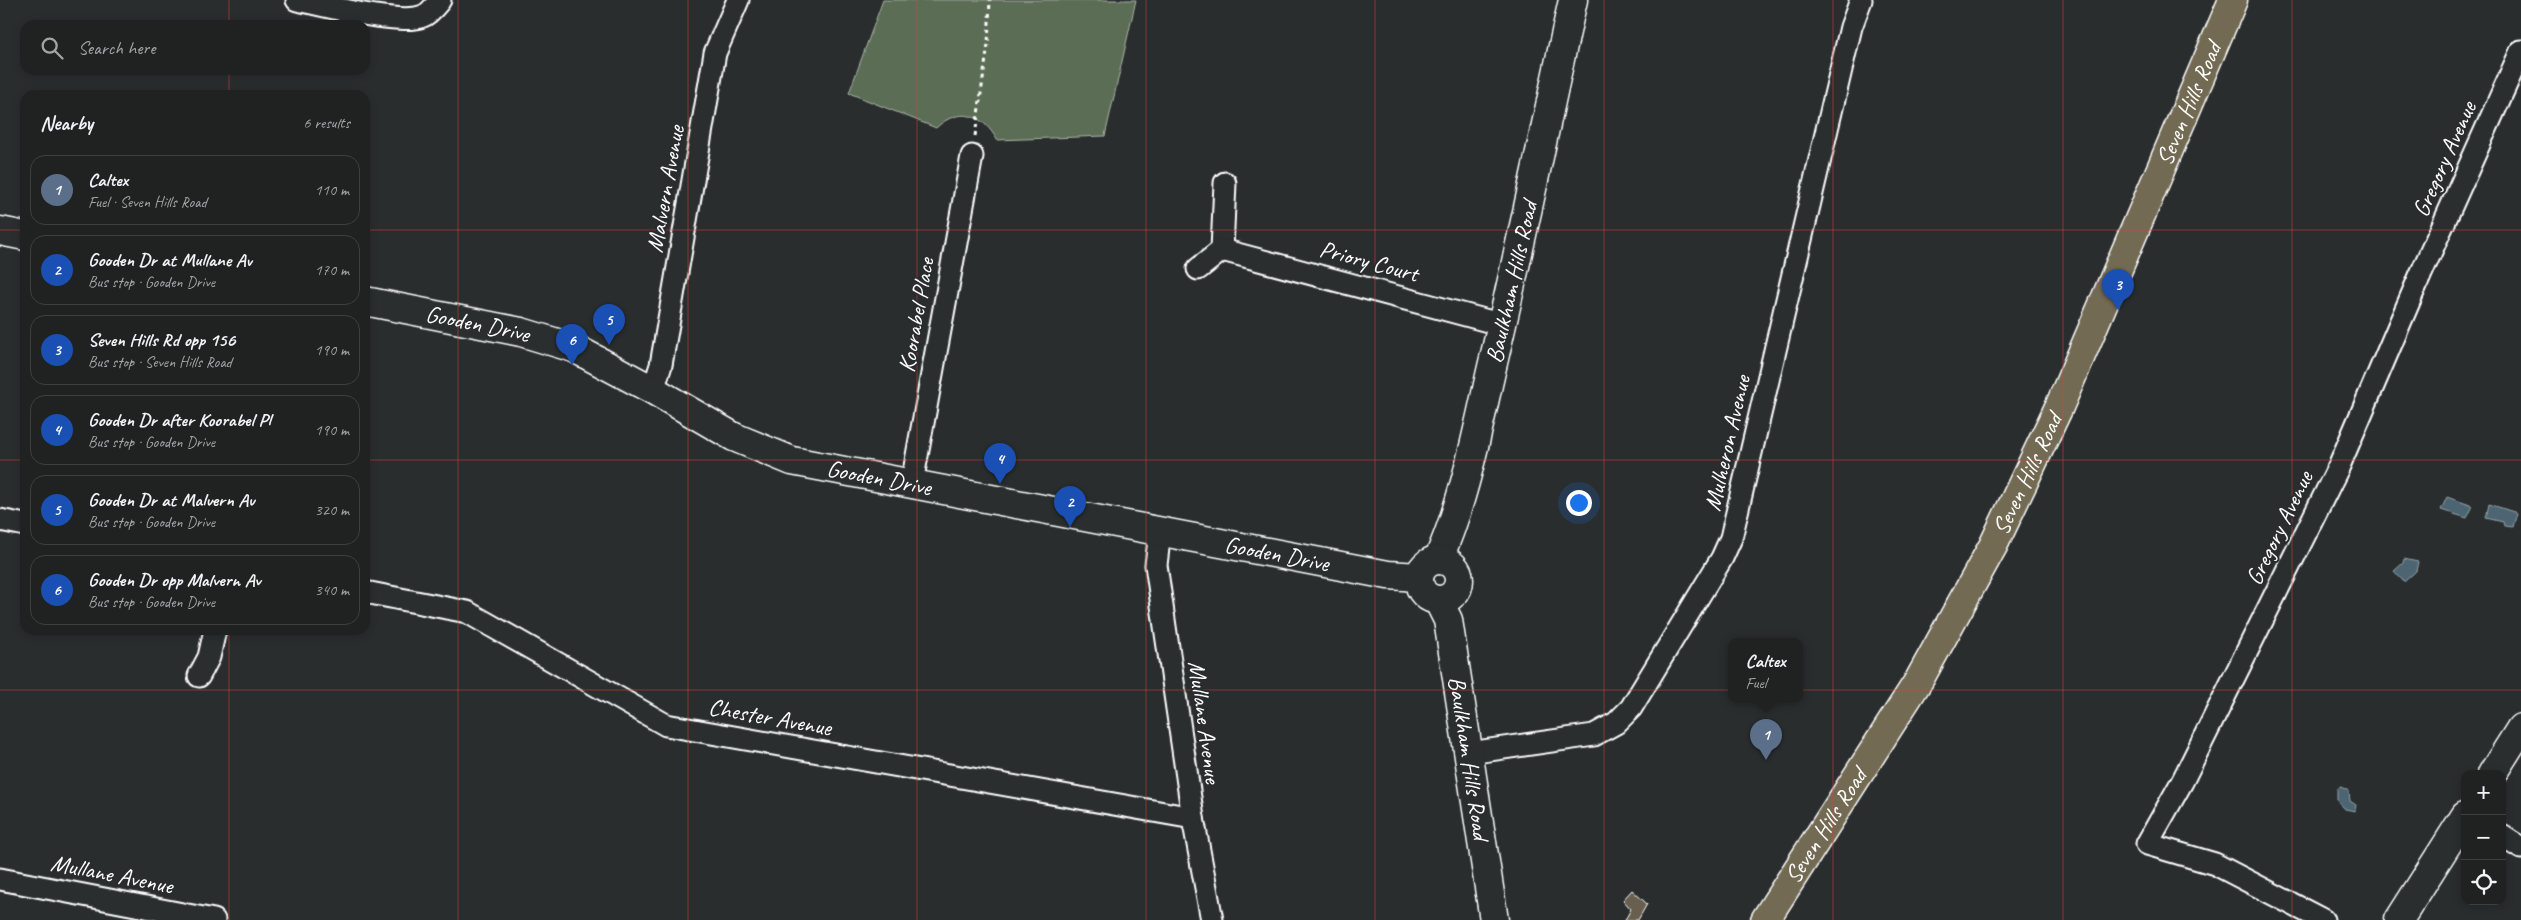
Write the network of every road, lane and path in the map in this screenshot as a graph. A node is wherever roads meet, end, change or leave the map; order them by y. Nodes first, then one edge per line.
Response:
1 (297, 0) edge
2 (440, 0) edge
3 (738, 0) edge
4 (990, 0) edge
5 (1573, 0) edge
6 (1861, 0) edge
7 (2233, 0) edge
8 (2521, 51) edge
9 (972, 156) joint
10 (1225, 183) dead end
11 (0, 231) edge
12 (20, 235) edge
13 (1222, 250) junction
14 (1198, 270) dead end
15 (370, 303) edge
16 (1502, 325) junction
17 (653, 390) junction
18 (912, 483) junction
19 (0, 520) edge
20 (20, 524) edge
21 (1160, 531) junction
22 (1429, 569) junction
23 (370, 593) edge
24 (214, 635) edge
25 (199, 676) dead end
26 (2521, 728) edge
27 (1469, 753) junction
28 (2495, 770) edge
29 (1193, 818) junction
30 (2461, 822) edge
31 (2506, 839) edge
32 (2521, 848) edge
33 (0, 879) edge
34 (214, 920) edge
35 (1212, 920) edge
36 (1494, 920) edge
37 (1765, 920) edge
38 (2324, 920) edge
39 (2399, 920) edge

1 - 2 street
3 - 17 street, Malvern Avenue
4 - 9 path
5 - 16 street, Baulkham Hills Road
6 - 27 street, Mulheron Avenue
7 - 37 main road, Seven Hills Road
8 - 38 street, Gregory Avenue
9 - 18 street, Koorabel Place
10 - 13 street
11 - 12 street
13 - 14 street
13 - 16 street, Priory Court
15 - 17 street, Gooden Drive
16 - 22 street, Baulkham Hills Road
17 - 18 street, Gooden Drive
18 - 21 street, Gooden Drive
19 - 20 street
21 - 22 street, Gooden Drive
21 - 29 street, Mullane Avenue
22 - 27 street, Baulkham Hills Road
23 - 29 street, Chester Avenue
24 - 25 street
26 - 28 street
27 - 36 street, Baulkham Hills Road
29 - 35 street, Mullane Avenue
30 - 39 street
31 - 32 street
33 - 34 street, Mullane Avenue

